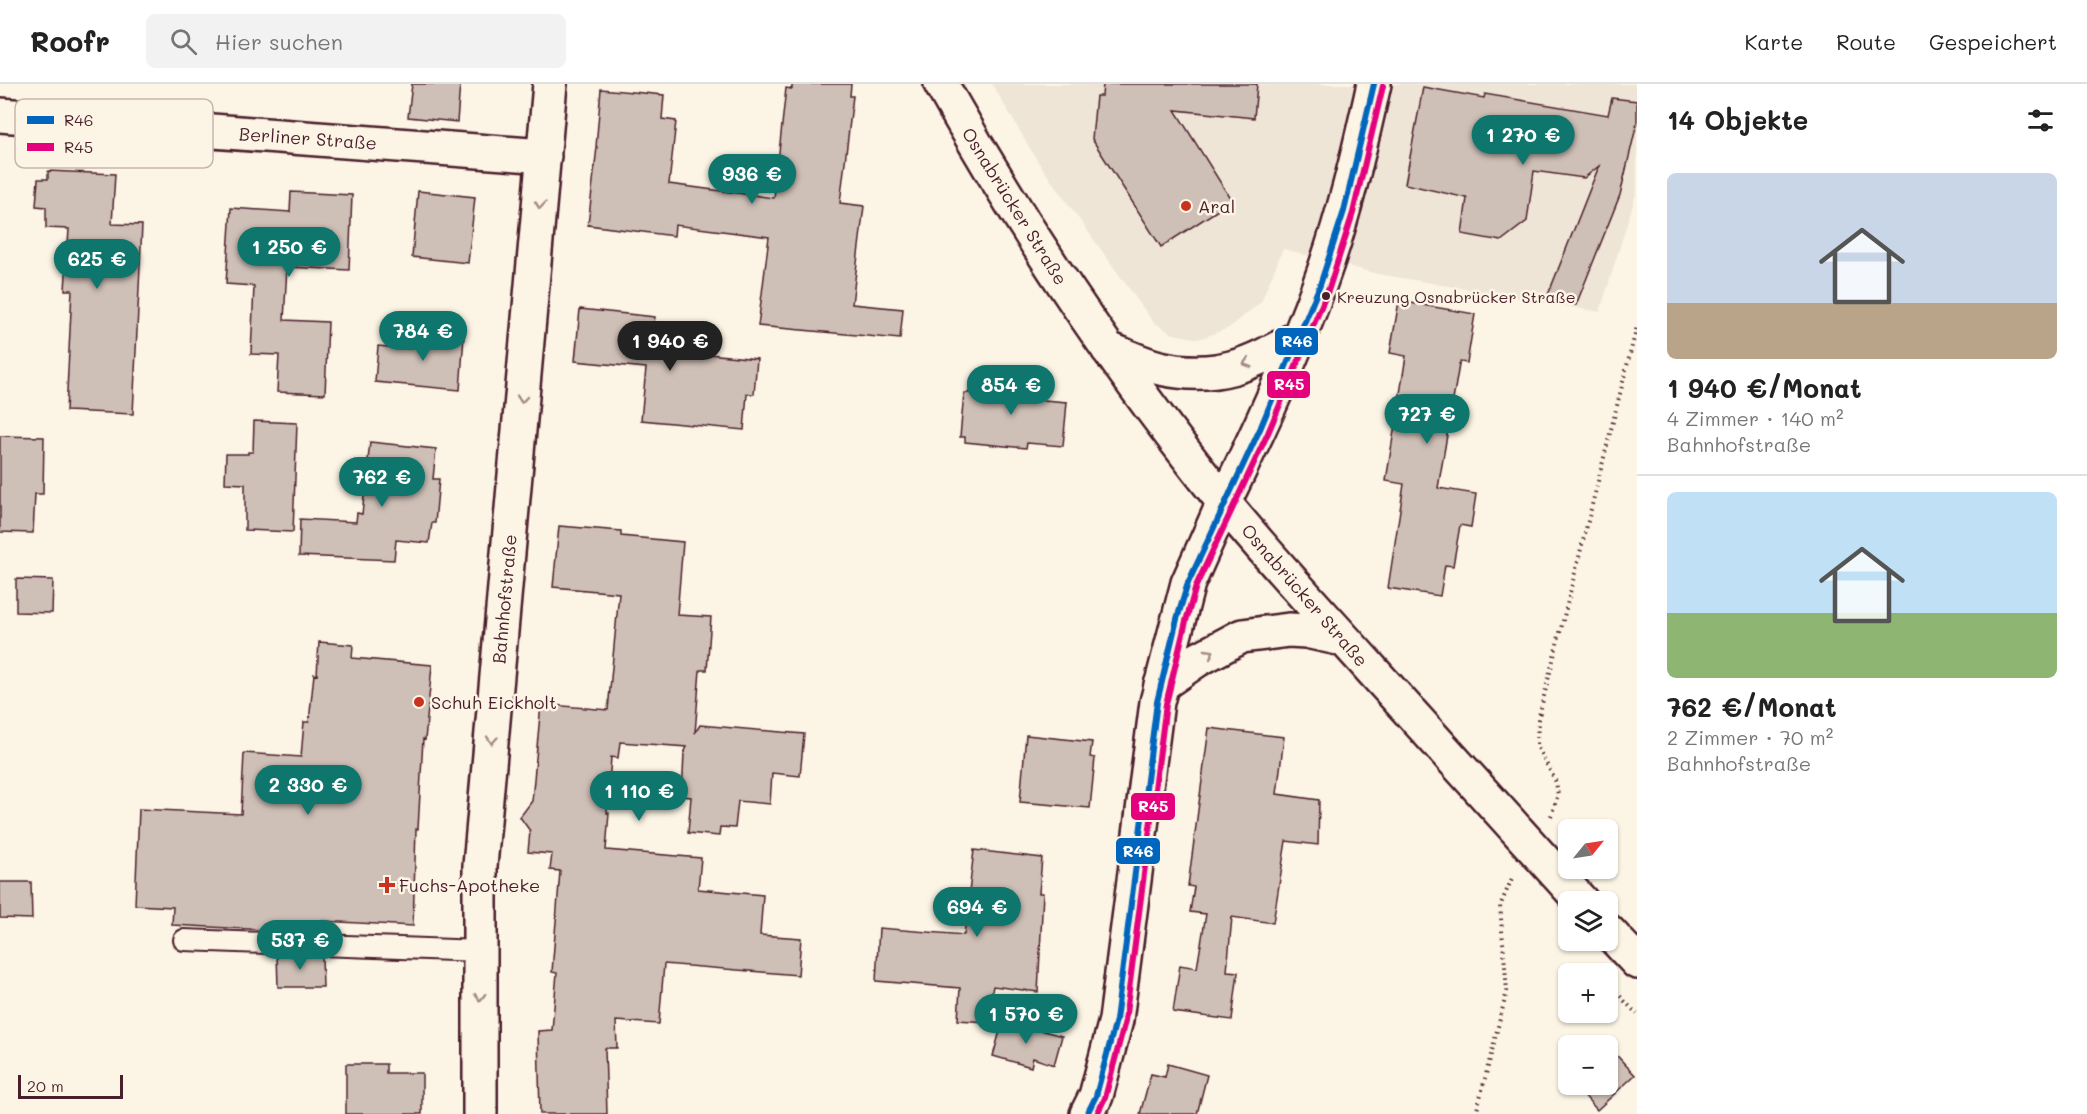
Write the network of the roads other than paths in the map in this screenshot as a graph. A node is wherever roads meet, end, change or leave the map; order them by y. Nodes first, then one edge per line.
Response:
1 (550, 84) edge
2 (941, 84) edge
3 (1374, 84) edge
4 (0, 115) edge
5 (15, 116) edge
6 (213, 131) edge
7 (544, 156) junction
8 (1299, 337) junction
9 (1108, 349) junction
10 (1224, 502) junction
11 (1343, 639) junction
12 (1161, 685) junction
13 (1572, 891) edge
14 (184, 940) dead end
15 (1618, 941) edge
16 (480, 951) junction
17 (1637, 962) edge
18 (480, 1114) edge
19 (1087, 1114) edge

1 - 7 street, Bahnhofstraße
2 - 9 street, Osnabrücker Straße
3 - 8 street
4 - 5 street, Berliner Straße
6 - 7 street, Berliner Straße
7 -> 16 street, Bahnhofstraße
8 -> 9 street
8 - 10 street
9 - 10 street, Osnabrücker Straße
10 - 11 street, Osnabrücker Straße
10 - 12 street
12 -> 11 street
11 - 13 street, Osnabrücker Straße
12 - 19 street
14 - 16 lane
15 - 17 street
16 -> 18 street, Bahnhofstraße

